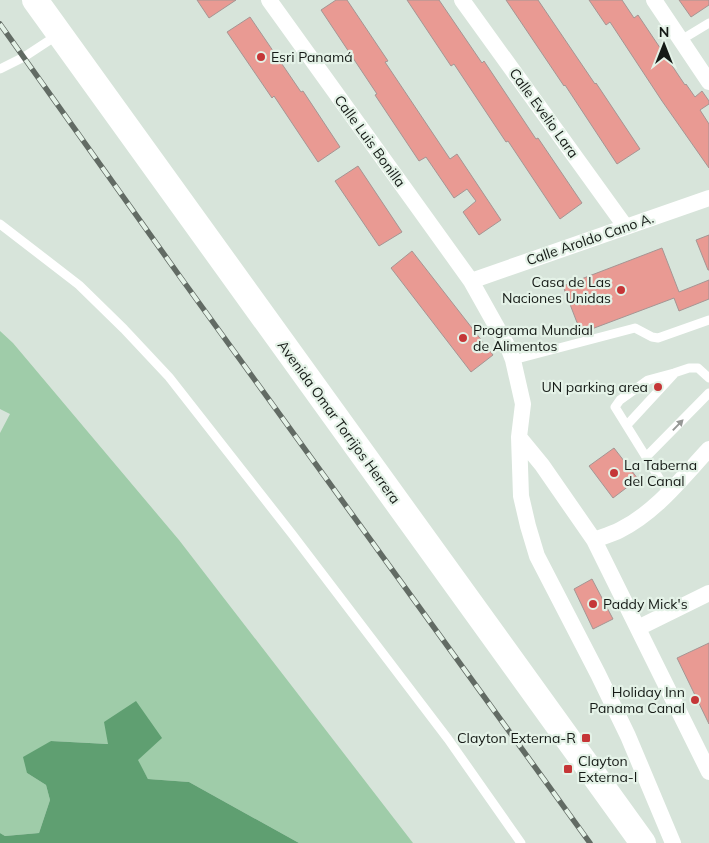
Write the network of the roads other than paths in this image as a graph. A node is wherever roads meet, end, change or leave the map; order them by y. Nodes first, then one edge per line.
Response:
1 (35, 0) edge
2 (269, 0) edge
3 (462, 0) edge
4 (654, 0) edge
5 (709, 23) edge
6 (59, 34) junction
7 (681, 40) junction
8 (1, 68) edge
9 (709, 82) edge
10 (709, 198) edge
11 (0, 224) edge
12 (625, 226) junction
13 (471, 281) junction
14 (709, 320) edge
15 (513, 360) junction
16 (674, 373) junction
17 (709, 378) edge
18 (709, 393) edge
19 (627, 425) junction
20 (519, 437) junction
21 (707, 455) edge
22 (646, 457) junction
23 (668, 494) junction
24 (594, 540) junction
25 (709, 593) edge
26 (638, 628) junction
27 (709, 772) edge
28 (521, 843) edge
29 (643, 843) edge
30 (673, 843) edge

1 - 6 main road, Avenida Omar Torrijos Herrera
2 - 13 street, Calle Luis Bonilla
3 - 12 street, Calle Evelio Lara
4 - 7 street
5 - 7 lane
6 - 8 lane
6 - 29 main road, Avenida Omar Torrijos Herrera
7 - 9 street
10 - 12 street, Calle Aroldo Cano A.
11 - 28 lane
12 - 13 street, Calle Aroldo Cano A.
13 - 15 street, Calle Luis Bonilla
14 - 15 lane
15 - 20 street, Calle Luis Bonilla
16 - 17 lane
16 - 19 lane
16 - 19 lane
22 -> 18 lane
19 - 22 lane
20 - 24 street
20 - 30 street, Calle Luis Bonilla
21 - 23 street
22 - 23 lane
23 - 24 street
24 - 26 street
25 - 26 street
26 - 27 street

